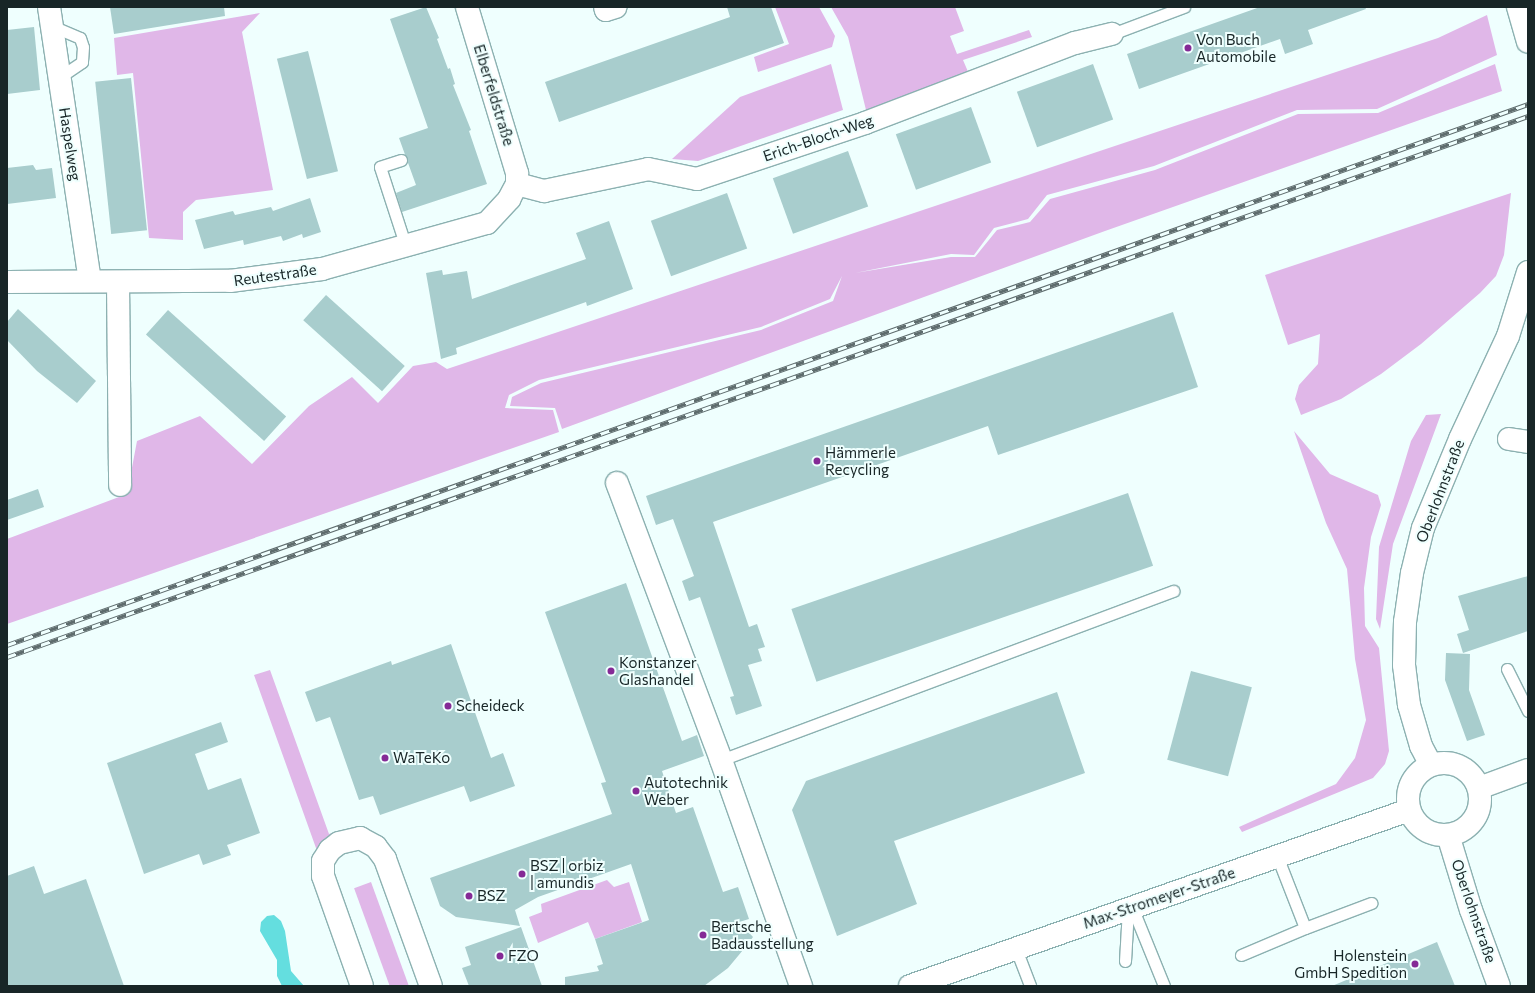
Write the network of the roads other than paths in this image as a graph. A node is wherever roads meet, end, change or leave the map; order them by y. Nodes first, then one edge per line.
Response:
1 (467, 7) edge
2 (605, 7) edge
3 (616, 7) edge
4 (1184, 7) edge
5 (1518, 7) edge
6 (50, 17) edge
7 (1112, 34) joint
8 (1528, 42) edge
9 (401, 160) dead end
10 (516, 184) junction
11 (406, 247) junction
12 (1528, 272) edge
13 (90, 281) junction
14 (7, 282) edge
15 (118, 282) junction
16 (617, 483) dead end
17 (120, 485) dead end
18 (1174, 591) dead end
19 (1507, 669) dead end
20 (1528, 711) edge
21 (721, 760) junction
22 (1431, 765) junction
23 (1528, 770) edge
24 (1478, 788) junction
25 (1409, 810) junction
26 (1448, 835) junction
27 (1276, 856) junction
28 (1372, 903) dead end
29 (1130, 908) junction
30 (1305, 928) junction
31 (1016, 948) junction
32 (1241, 955) dead end
33 (1125, 961) dead end
34 (362, 986) edge
35 (431, 986) edge
36 (801, 986) edge
37 (910, 986) edge
38 (1030, 986) edge
39 (1164, 986) edge
40 (1499, 986) edge

1 - 10 street, Elberfeldstraße
2 - 3 street
4 - 7 lane
5 - 8 street
6 - 13 street, Haspelweg
7 - 10 street, Erich-Bloch-Weg
9 - 11 lane
10 - 11 street, Reutestraße
11 - 15 street, Reutestraße
12 - 22 street, Oberlohnstraße
13 - 14 street, Reutestraße
13 - 15 street, Reutestraße
15 - 17 street
16 - 21 street
18 - 21 lane
19 - 20 lane
21 - 36 street
22 - 24 street
22 - 25 street
23 - 24 street
24 - 26 street
25 - 26 street
25 - 27 street, Max-Stromeyer-Straße
26 - 40 street, Oberlohnstraße
27 - 29 street, Max-Stromeyer-Straße
27 - 30 lane
28 - 30 lane
29 - 31 street, Max-Stromeyer-Straße
29 - 33 lane
29 - 39 lane
30 - 32 lane
31 - 37 street, Max-Stromeyer-Straße
31 - 38 lane
34 - 35 street

